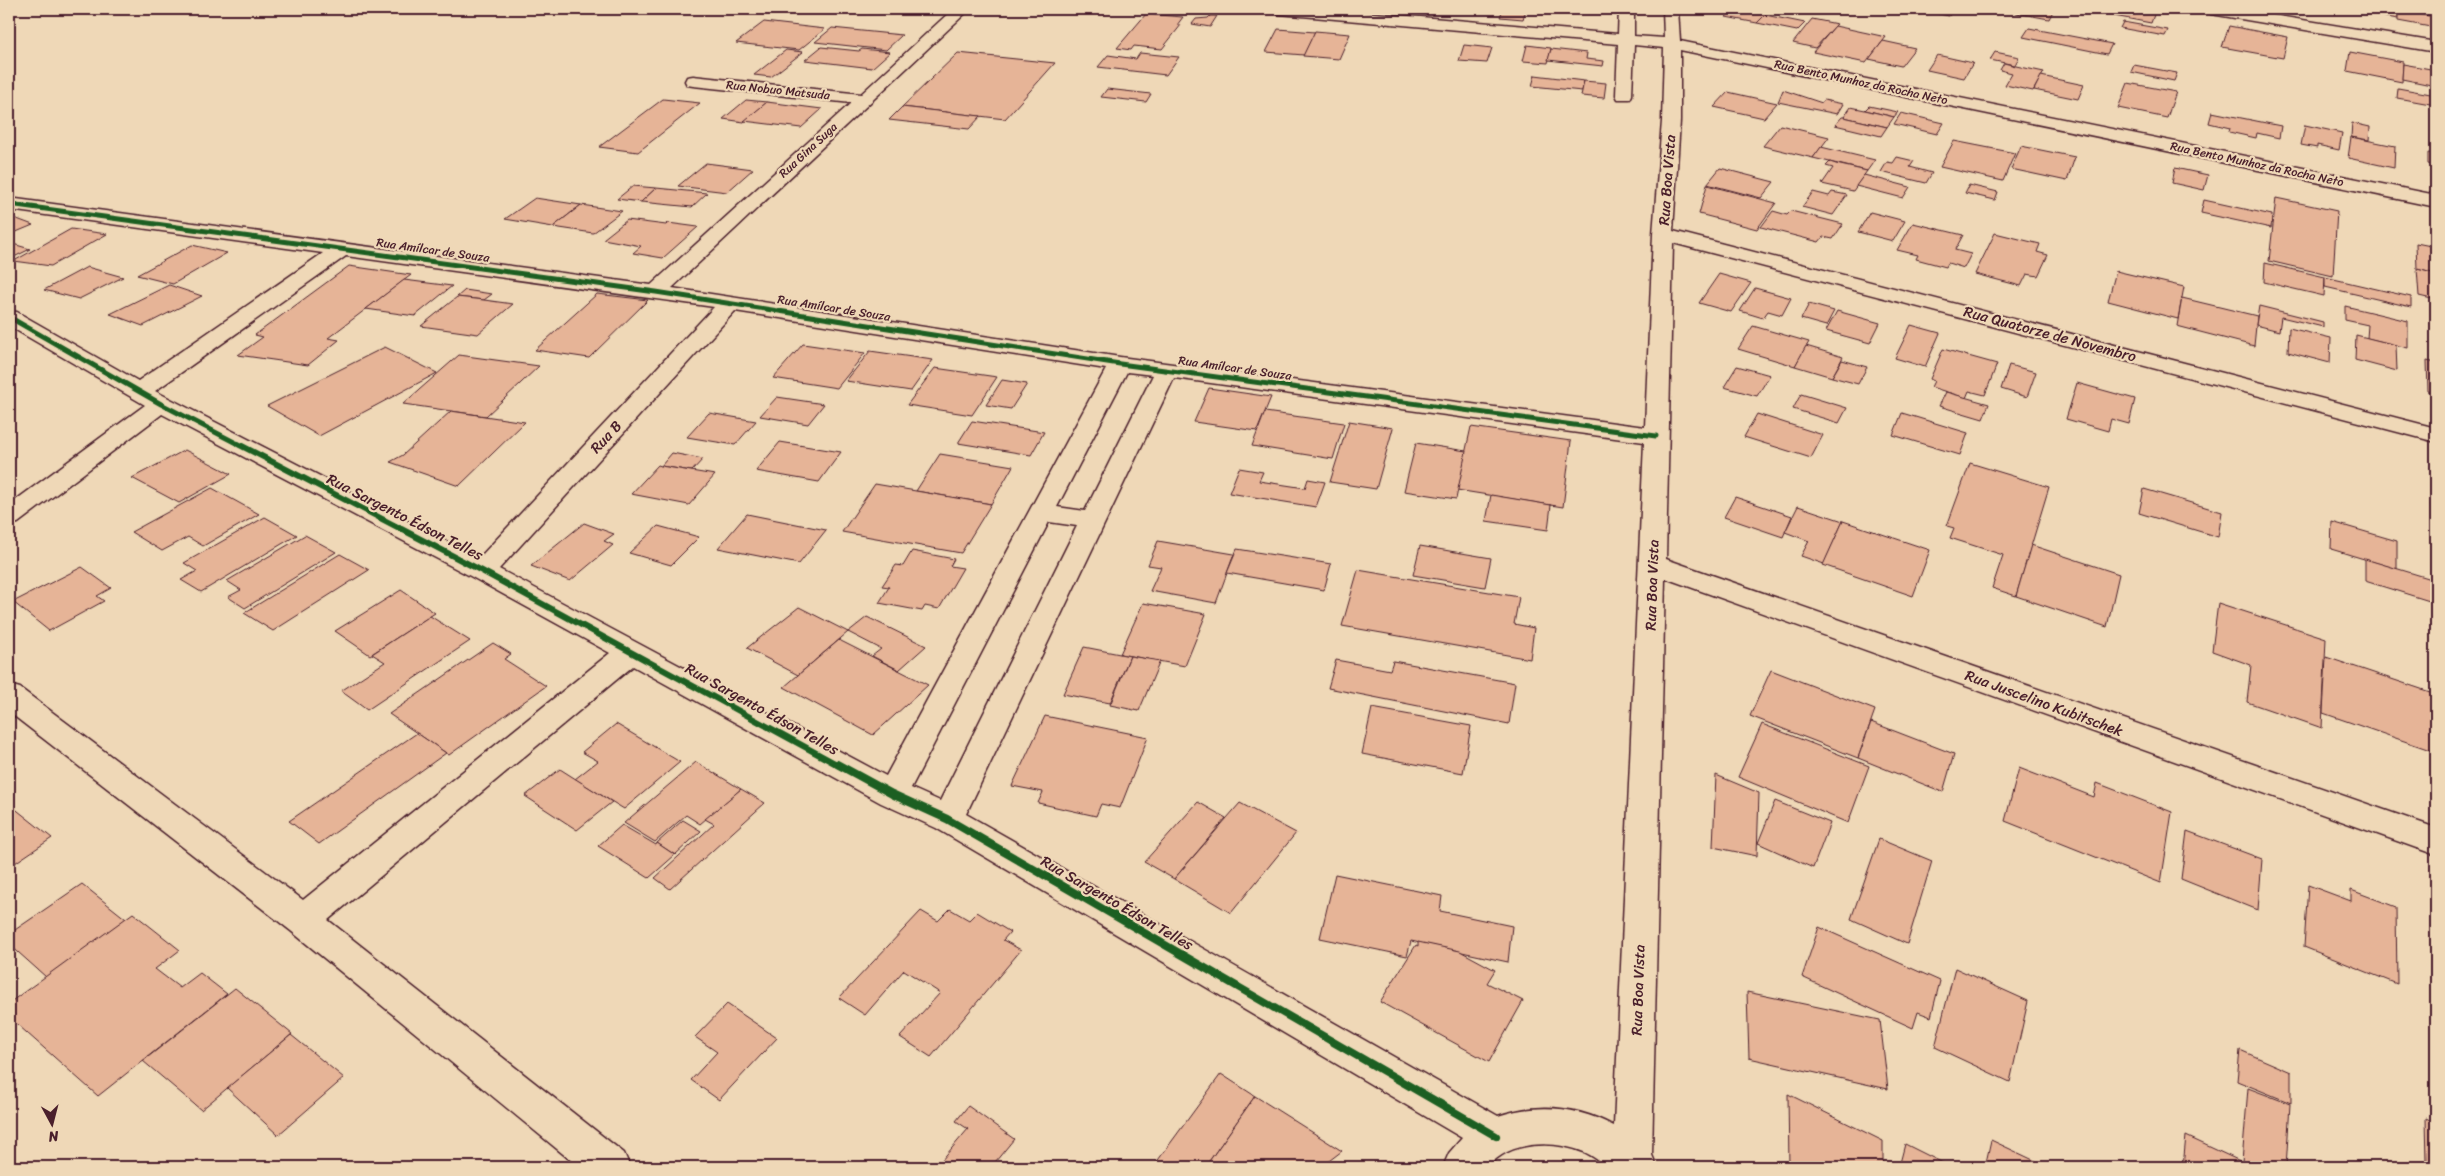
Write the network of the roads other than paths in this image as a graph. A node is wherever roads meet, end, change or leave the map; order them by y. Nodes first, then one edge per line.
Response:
1 (962, 9) edge
2 (1279, 9) edge
3 (1628, 9) edge
4 (1671, 9) edge
5 (2211, 9) edge
6 (1626, 40) junction
7 (1673, 44) junction
8 (2436, 48) edge
9 (692, 81) dead end
10 (1624, 95) dead end
11 (863, 100) junction
12 (2436, 201) edge
13 (9, 204) edge
14 (1663, 234) junction
15 (342, 249) junction
16 (656, 292) junction
17 (730, 303) junction
18 (10, 319) edge
19 (1120, 364) junction
20 (1167, 370) junction
21 (150, 398) junction
22 (2436, 435) edge
23 (1656, 436) junction
24 (1043, 513) junction
25 (9, 517) edge
26 (1093, 520) junction
27 (1652, 564) junction
28 (482, 571) junction
29 (631, 652) junction
30 (9, 696) edge
31 (892, 794) junction
32 (947, 819) junction
33 (2436, 842) edge
34 (303, 920) junction
35 (1496, 1136) junction
36 (1634, 1164) edge
37 (610, 1167) edge
38 (1463, 1167) edge

1 - 11 street, Rua Gina Suga
2 - 6 street, Rua Bento Munhoz da Rocha Neto
3 - 6 street
4 - 7 street, Rua Boa Vista
5 - 8 street
6 - 7 street, Rua Bento Munhoz da Rocha Neto
6 - 10 street
7 - 12 street, Rua Bento Munhoz da Rocha Neto
7 - 14 street, Rua Boa Vista
9 - 11 street, Rua Nobuo Matsuda
11 - 16 street, Rua Gina Suga
13 - 15 street, Rua Amílcar de Souza
14 - 22 street, Rua Quatorze de Novembro
14 - 23 street, Rua Boa Vista
15 - 16 street, Rua Amílcar de Souza
15 - 21 street
16 - 17 street, Rua Amílcar de Souza
17 - 19 street, Rua Amílcar de Souza
17 - 28 street, Rua B
18 - 21 street, Rua Sargento Édson Telles
19 - 20 street, Rua Amílcar de Souza
19 - 24 street
20 - 23 street, Rua Amílcar de Souza
20 - 26 street
21 - 25 street
21 - 28 street, Rua Sargento Édson Telles
23 - 27 street, Rua Boa Vista
24 - 26 street
24 - 31 street
26 - 32 street
27 - 33 street, Rua Juscelino Kubitschek
27 - 36 street, Rua Boa Vista
28 - 29 street, Rua Sargento Édson Telles
29 - 31 street, Rua Sargento Édson Telles
29 - 34 street
30 - 34 street
31 - 32 street, Rua Sargento Édson Telles
32 - 35 street, Rua Sargento Édson Telles
34 - 37 street
35 - 36 street
35 - 38 street

